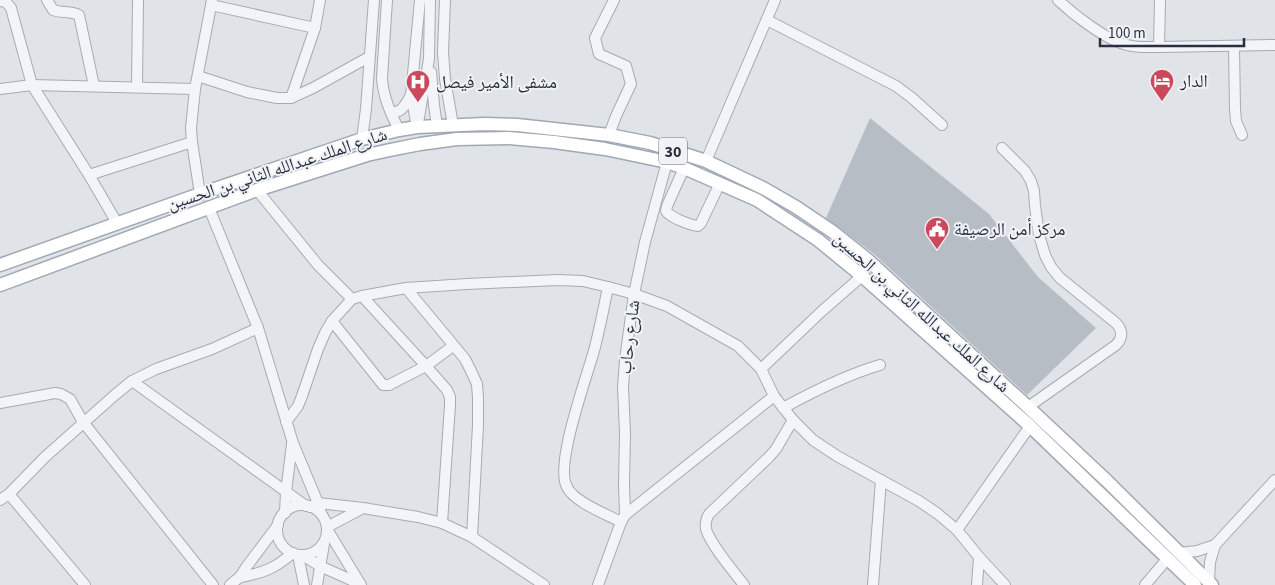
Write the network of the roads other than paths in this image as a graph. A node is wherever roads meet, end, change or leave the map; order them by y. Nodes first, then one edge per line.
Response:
1 (48, 0) edge
2 (138, 0) edge
3 (320, 0) edge
4 (374, 0) edge
5 (387, 0) edge
6 (420, 0) edge
7 (430, 0) edge
8 (445, 0) edge
9 (614, 0) edge
10 (775, 0) edge
11 (1160, 0) edge
12 (0, 1) edge
13 (1062, 2) edge
14 (211, 3) edge
15 (767, 20) junction
16 (315, 28) junction
17 (1275, 45) edge
18 (1159, 47) junction
19 (1234, 47) junction
20 (369, 57) junction
21 (429, 58) junction
22 (198, 76) junction
23 (32, 85) junction
24 (94, 86) junction
25 (137, 88) junction
26 (195, 89) junction
27 (0, 90) edge
28 (410, 95) junction
29 (291, 98) junction
30 (391, 112) junction
31 (453, 125) junction
32 (942, 125) dead end
33 (437, 126) junction
34 (417, 127) junction
35 (399, 130) junction
36 (609, 134) junction
37 (1242, 135) dead end
38 (362, 139) junction
39 (192, 142) junction
40 (420, 144) junction
41 (1002, 148) dead end
42 (706, 161) junction
43 (667, 162) junction
44 (684, 168) junction
45 (89, 175) junction
46 (720, 183) junction
47 (257, 190) junction
48 (200, 194) junction
49 (209, 208) junction
50 (117, 223) junction
51 (0, 265) edge
52 (862, 276) junction
53 (0, 285) edge
54 (608, 287) junction
55 (406, 288) junction
56 (634, 294) junction
57 (357, 298) junction
58 (917, 305) junction
59 (907, 316) junction
60 (332, 321) junction
61 (258, 328) junction
62 (453, 346) junction
63 (426, 366) junction
64 (880, 366) dead end
65 (761, 369) junction
66 (132, 381) junction
67 (774, 396) junction
68 (0, 403) edge
69 (1028, 407) junction
70 (783, 408) junction
71 (793, 420) junction
72 (83, 422) junction
73 (286, 422) junction
74 (1030, 426) junction
75 (293, 443) junction
76 (882, 480) junction
77 (1107, 480) junction
78 (1275, 480) edge
79 (1098, 491) junction
80 (286, 492) junction
81 (9, 494) junction
82 (0, 500) edge
83 (314, 507) junction
84 (363, 508) junction
85 (285, 513) junction
86 (623, 518) junction
87 (442, 523) junction
88 (278, 524) junction
89 (327, 528) junction
90 (957, 530) junction
91 (472, 537) junction
92 (325, 542) junction
93 (1215, 545) junction
94 (298, 554) junction
95 (1173, 556) junction
96 (979, 557) junction
97 (320, 566) junction
98 (240, 578) junction
99 (1211, 583) edge
100 (361, 584) edge
101 (541, 584) edge
102 (85, 585) edge
103 (213, 585) edge
104 (230, 585) edge
105 (304, 585) edge
106 (317, 585) edge
107 (598, 585) edge
108 (744, 585) edge
109 (873, 585) edge
110 (977, 585) edge
111 (1006, 585) edge
112 (1145, 585) edge
113 (1195, 585) edge

1 - 24 street
2 - 25 street
3 - 16 street
4 - 20 street
5 - 30 street
6 - 28 street
7 - 21 street
8 - 31 street
9 - 36 street
10 - 15 street
11 - 18 street
12 - 23 street
13 - 18 street
14 - 16 street
14 - 22 street
15 - 32 street
15 - 42 street
16 - 29 street
17 - 19 street
18 - 19 street
19 - 37 street
20 - 29 street
20 - 38 street
21 - 33 street
21 - 34 street
22 - 26 street
22 - 29 street
23 - 24 street
23 - 27 street
23 - 45 street
24 - 25 street
25 - 26 street
26 - 39 street
28 - 30 street
28 - 34 street
30 - 35 street
31 - 33 main road, شارع الملك عبدالله الثاني بن الحسين / 30
31 - 36 main road, شارع الملك عبدالله الثاني بن الحسين / 30
33 - 34 main road, شارع الملك عبدالله الثاني بن الحسين / 30
34 - 35 main road, شارع الملك عبدالله الثاني بن الحسين / 30
34 - 40 main road
35 - 38 main road, شارع الملك عبدالله الثاني بن الحسين / 30
36 - 42 main road, شارع الملك عبدالله الثاني بن الحسين / 30
38 - 48 main road, شارع الملك عبدالله الثاني بن الحسين / 30
39 - 45 street
39 - 48 street
40 - 43 main road, شارع الملك عبدالله الثاني بن الحسين / 30
40 - 47 main road, شارع الملك عبدالله الثاني بن الحسين / 30
41 - 69 street
42 - 58 main road, شارع الملك عبدالله الثاني بن الحسين / 30
43 - 44 main road, شارع الملك عبدالله الثاني بن الحسين / 30
43 - 56 street, شارع رحاب
44 - 46 main road, شارع الملك عبدالله الثاني بن الحسين / 30
44 - 46 street
45 - 50 street
46 - 52 main road, شارع الملك عبدالله الثاني بن الحسين / 30
47 - 49 main road, شارع الملك عبدالله الثاني بن الحسين / 30
47 - 57 street
48 - 50 main road, شارع الملك عبدالله الثاني بن الحسين / 30
49 - 53 main road, شارع الملك عبدالله الثاني بن الحسين / 30
49 - 61 street
50 - 51 main road, شارع الملك عبدالله الثاني بن الحسين / 30
52 - 59 main road, شارع الملك عبدالله الثاني بن الحسين / 30
52 - 65 street
54 - 55 street
54 - 56 street
54 - 86 street
55 - 57 street
55 - 62 street
56 - 65 street
56 - 86 street, شارع رحاب
57 - 60 street
57 - 63 street
58 - 59 main road
58 - 69 main road, شارع الملك عبدالله الثاني بن الحسين / 30
59 - 74 main road, شارع الملك عبدالله الثاني بن الحسين / 30
60 - 63 street
60 - 73 street
61 - 66 street
61 - 73 street
62 - 63 street
62 - 91 street
63 - 87 street
64 - 70 street
65 - 67 street
66 - 72 street
66 - 80 street
67 - 70 street
67 - 86 street
68 - 72 street
69 - 77 main road, شارع الملك عبدالله الثاني بن الحسين / 30
70 - 71 street
71 - 76 street
71 - 108 street
72 - 81 street
72 - 103 street
73 - 75 street
74 - 79 main road, شارع الملك عبدالله الثاني بن الحسين / 30
74 - 90 street
75 - 80 street
75 - 83 street
76 - 90 street
76 - 109 street
77 - 79 main road
77 - 95 main road, شارع الملك عبدالله الثاني بن الحسين / 30
78 - 93 street
79 - 95 main road, شارع الملك عبدالله الثاني بن الحسين / 30
80 - 83 street
80 - 85 street
81 - 82 street
81 - 102 street
83 - 84 street
83 - 85 street
83 - 89 street
84 - 87 street
84 - 89 street
85 - 88 street
86 - 107 street
87 - 91 street
88 - 94 street
88 - 98 street
89 - 92 street
89 - 100 street
90 - 96 street
91 - 101 street
92 - 94 street
92 - 97 street
93 - 95 street
93 - 99 street
94 - 97 street
94 - 98 street
94 - 105 street
95 - 99 main road, شارع الملك عبدالله الثاني بن الحسين / 30
95 - 112 street
95 - 113 main road, شارع الملك عبدالله الثاني بن الحسين / 30
96 - 110 street
96 - 111 street
97 - 100 street
97 - 106 street
98 - 104 street

